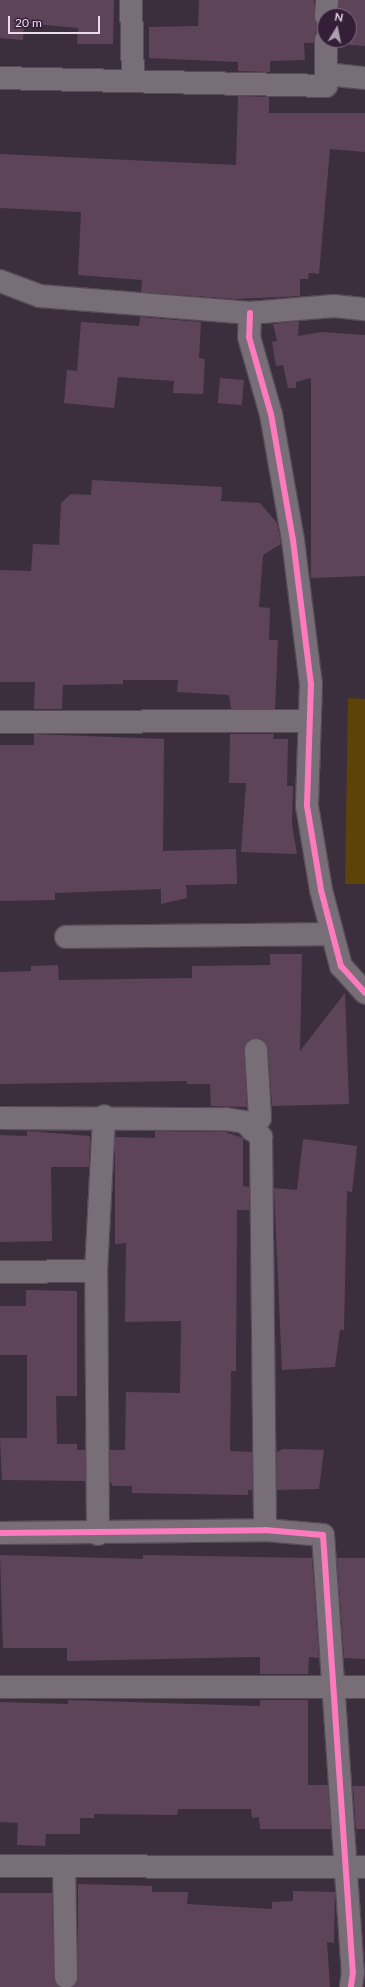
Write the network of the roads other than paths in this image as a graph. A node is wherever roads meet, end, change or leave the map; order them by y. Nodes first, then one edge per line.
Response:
1 (131, 2) dead end
2 (326, 48) edge
3 (326, 74) junction
4 (0, 78) edge
5 (365, 78) edge
6 (133, 81) junction
7 (0, 281) edge
8 (365, 309) edge
9 (250, 313) junction
10 (310, 721) junction
11 (0, 722) edge
12 (332, 934) junction
13 (66, 937) dead end
14 (365, 993) edge
15 (256, 1050) dead end
16 (104, 1116) junction
17 (0, 1118) edge
18 (252, 1130) junction
19 (96, 1271) junction
20 (0, 1272) edge
21 (265, 1530) junction
22 (0, 1533) edge
23 (98, 1534) junction
24 (334, 1686) junction
25 (0, 1687) edge
26 (365, 1687) edge
27 (0, 1866) edge
28 (64, 1866) junction
29 (356, 1867) edge
30 (66, 1977) dead end
31 (351, 1987) edge

1 - 6 street
2 - 3 street
3 - 5 street
3 - 6 street
4 - 6 street
7 - 9 street
8 - 9 street
9 - 10 street
10 - 11 street
10 - 12 street
12 - 13 street
12 - 14 street
15 - 18 street
16 - 17 street
16 - 18 street
16 - 19 street
18 - 21 street
19 - 20 street
19 - 23 street
21 - 23 street
21 - 24 street
22 - 23 street
24 - 25 street
24 - 26 street
24 - 29 street
27 - 28 street
28 - 29 street
28 - 30 street
29 - 31 street

